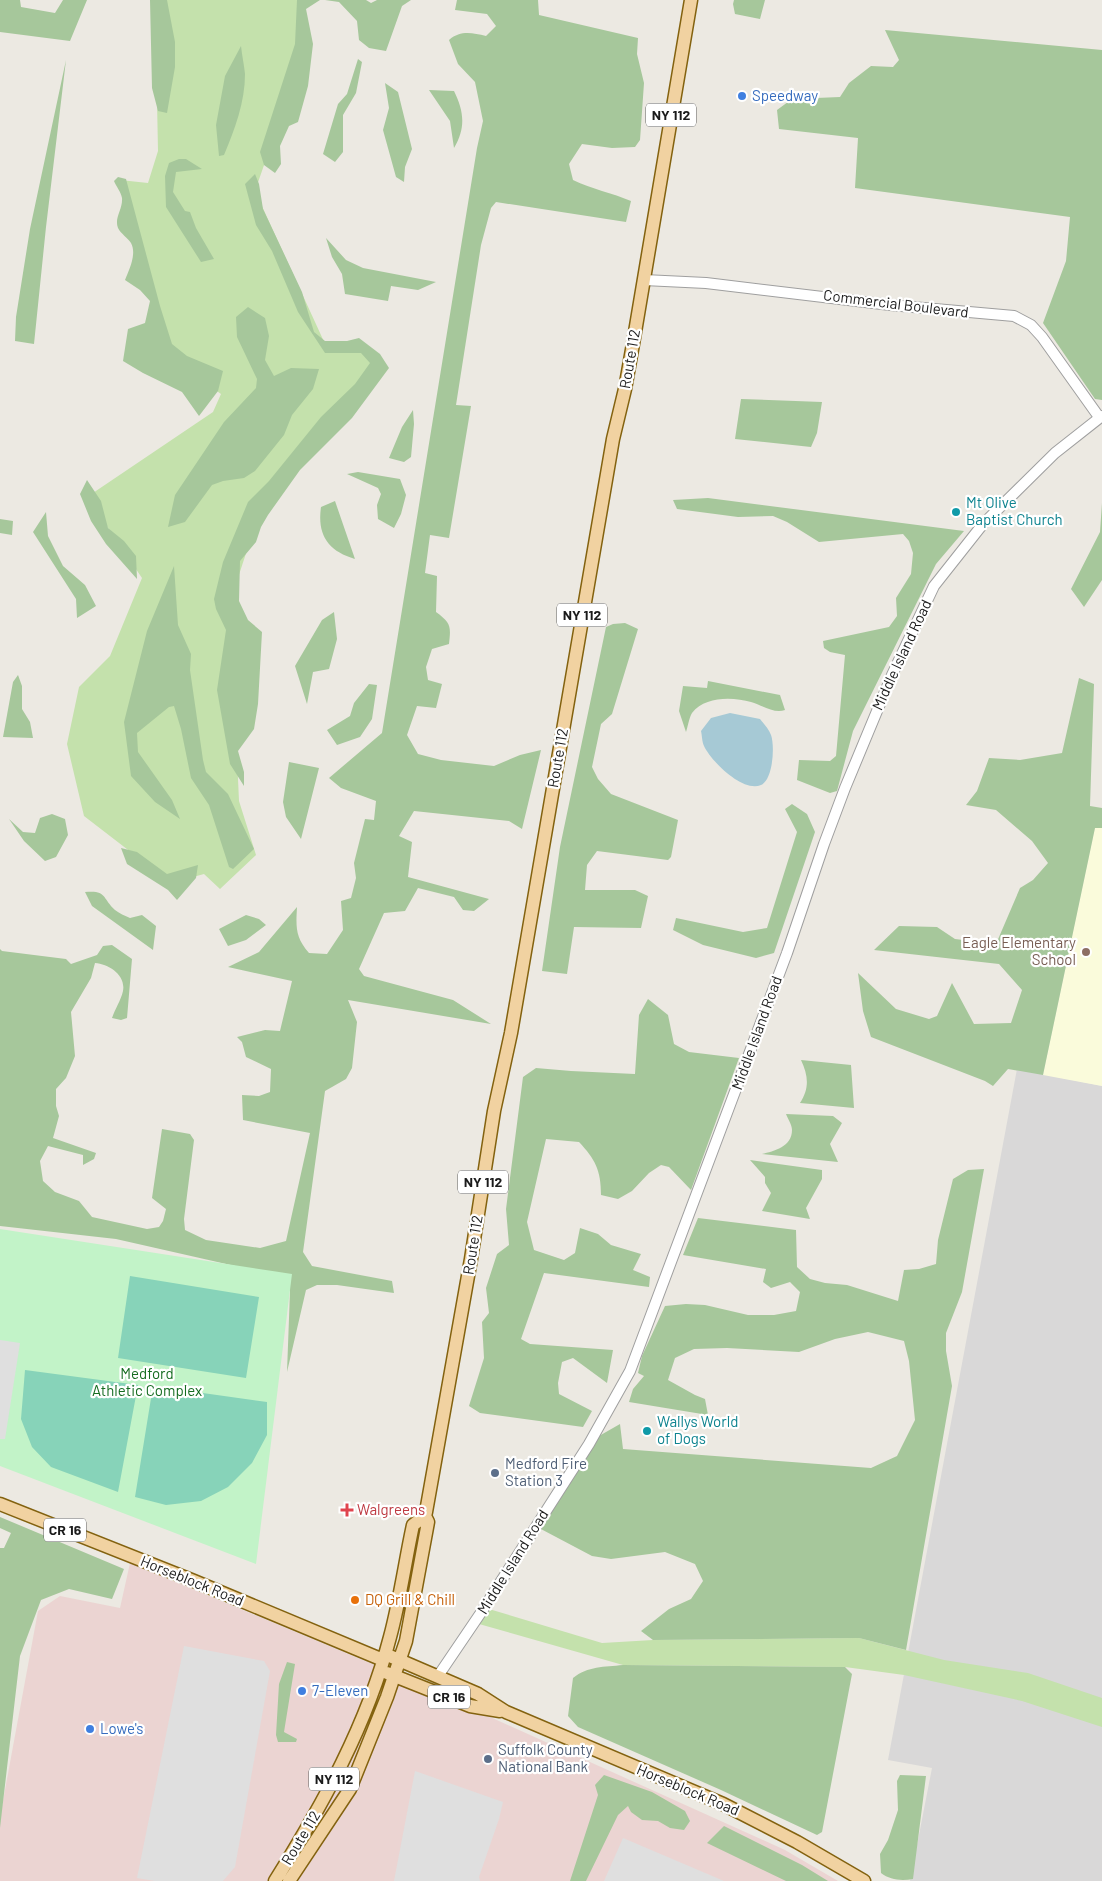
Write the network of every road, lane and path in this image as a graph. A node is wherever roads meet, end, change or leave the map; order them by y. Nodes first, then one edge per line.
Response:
1 (691, 0) edge
2 (644, 280) junction
3 (1101, 417) edge
4 (0, 1504) edge
5 (425, 1516) junction
6 (399, 1661) junction
7 (382, 1662) junction
8 (394, 1676) junction
9 (438, 1676) junction
10 (506, 1712) junction
11 (276, 1881) edge
12 (288, 1881) edge
13 (864, 1881) edge

1 - 2 main road, Route 112 / NY 112
2 - 3 street, Commercial Boulevard
2 - 5 main road, Route 112 / NY 112
3 - 9 street, Middle Island Road
4 - 7 main road, Horseblock Road / CR 16
5 - 6 main road, Route 112 / NY 112
5 - 7 main road, Route 112 / NY 112
6 - 7 main road, Horseblock Road / CR 16
6 - 8 main road, Route 112 / NY 112
6 - 9 main road, Horseblock Road / CR 16
7 - 8 main road, Horseblock Road / CR 16
7 - 11 main road, Route 112 / NY 112
8 - 10 main road, Horseblock Road / CR 16
8 - 12 main road, Route 112 / NY 112
9 - 10 main road, Horseblock Road / CR 16
10 - 13 main road, Horseblock Road / CR 16

